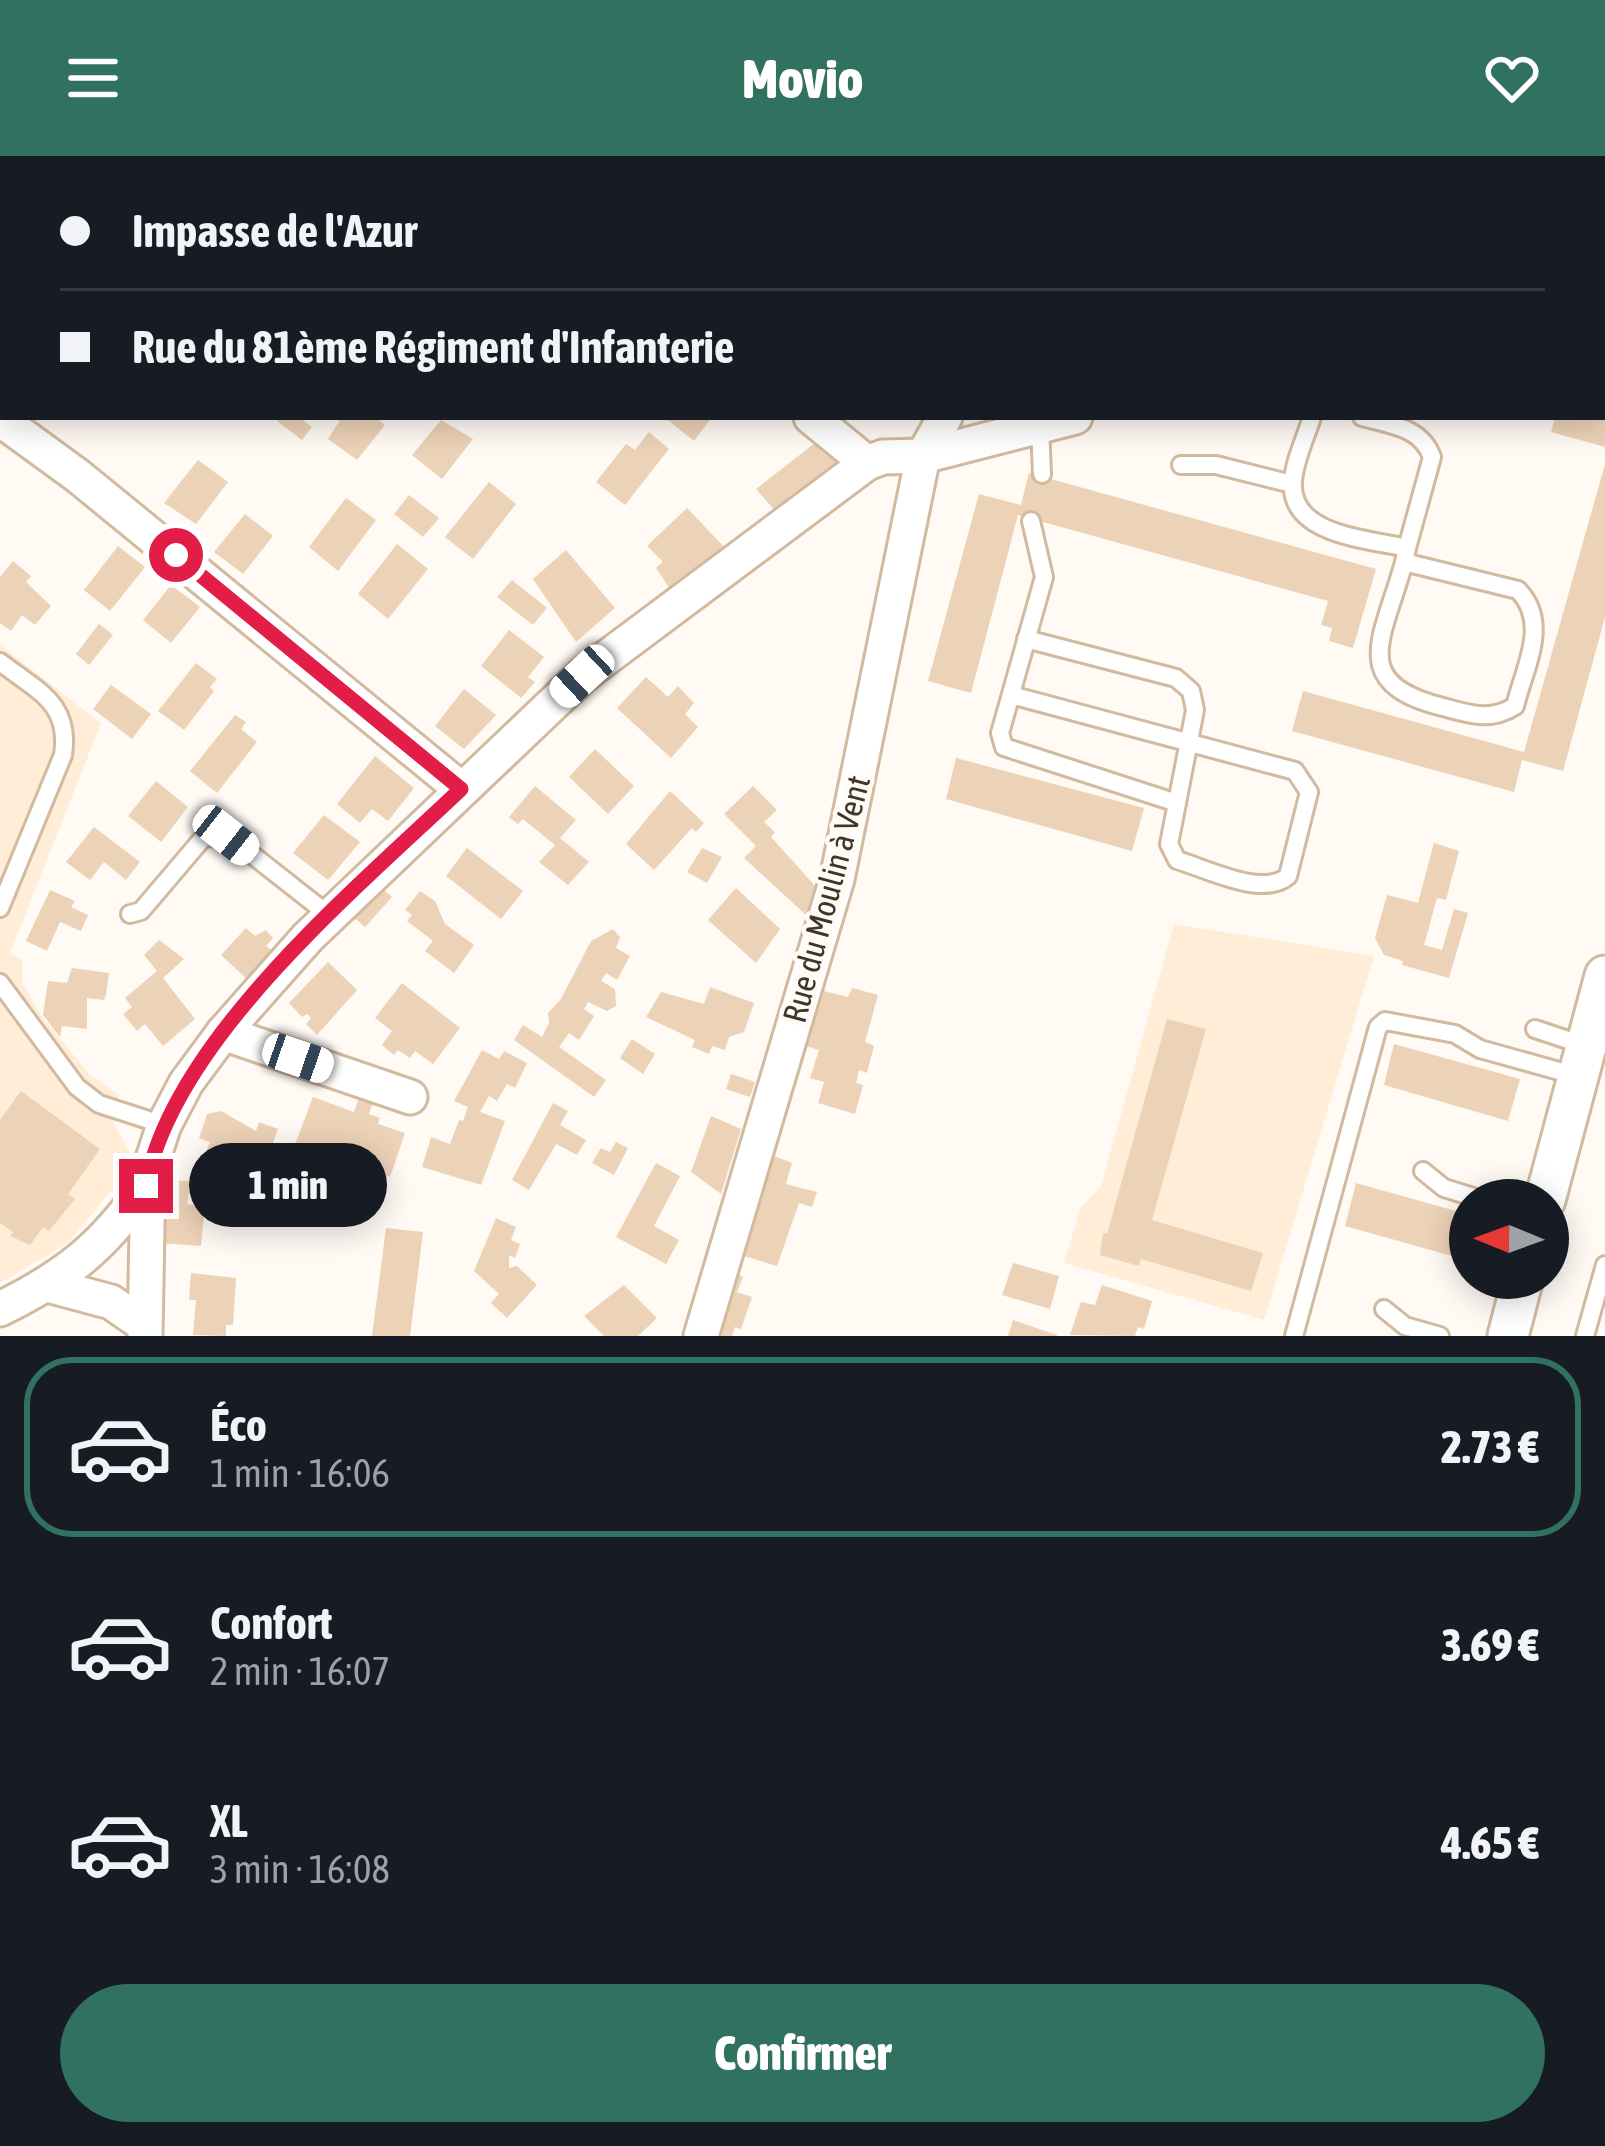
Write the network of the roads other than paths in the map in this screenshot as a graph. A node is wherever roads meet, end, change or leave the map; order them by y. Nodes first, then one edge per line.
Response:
1 (1, 420) edge
2 (815, 420) edge
3 (942, 420) edge
4 (1064, 420) edge
5 (1311, 420) edge
6 (1374, 420) edge
7 (1040, 426) junction
8 (923, 456) junction
9 (867, 463) junction
10 (1181, 465) dead end
11 (1042, 474) dead end
12 (1292, 484) junction
13 (1031, 521) dead end
14 (1406, 555) junction
15 (1025, 639) junction
16 (0, 662) edge
17 (1010, 695) junction
18 (1188, 742) junction
19 (461, 789) junction
20 (1177, 803) junction
21 (0, 908) edge
22 (130, 914) dead end
23 (330, 916) junction
24 (1605, 976) edge
25 (0, 983) edge
26 (1534, 1029) dead end
27 (223, 1033) junction
28 (1582, 1061) junction
29 (410, 1097) dead end
30 (164, 1124) junction
31 (1423, 1171) dead end
32 (1550, 1179) edge
33 (146, 1186) junction
34 (1449, 1190) edge
35 (1605, 1265) edge
36 (48, 1286) junction
37 (1518, 1299) edge
38 (0, 1309) edge
39 (1384, 1310) dead end
40 (144, 1330) edge
41 (701, 1336) edge
42 (1294, 1336) edge
43 (1440, 1336) edge
44 (1508, 1336) edge
45 (1585, 1336) edge

1 - 19 street
2 - 9 street
3 - 8 street, Rue du Moulin à Vent
4 - 7 street
5 - 12 lane
6 - 14 lane
7 - 8 street
7 - 11 lane
8 - 9 street
8 - 41 street, Rue du Moulin à Vent
9 - 19 street
10 - 12 lane
12 - 14 lane
13 - 15 lane
14 - 14 lane
15 - 17 lane
15 - 18 lane
16 - 21 lane
17 - 18 lane
17 - 20 lane
18 - 20 lane
18 - 20 lane
19 - 23 street
22 - 23 lane
23 - 27 street
24 - 28 street
25 - 30 lane
26 - 28 lane
27 - 29 street
27 - 30 street
28 - 32 street
28 - 42 lane
30 - 33 street
31 - 34 lane
33 - 36 street
33 - 40 street
35 - 45 lane
36 - 38 street
36 - 40 street
37 - 44 street
39 - 43 lane

